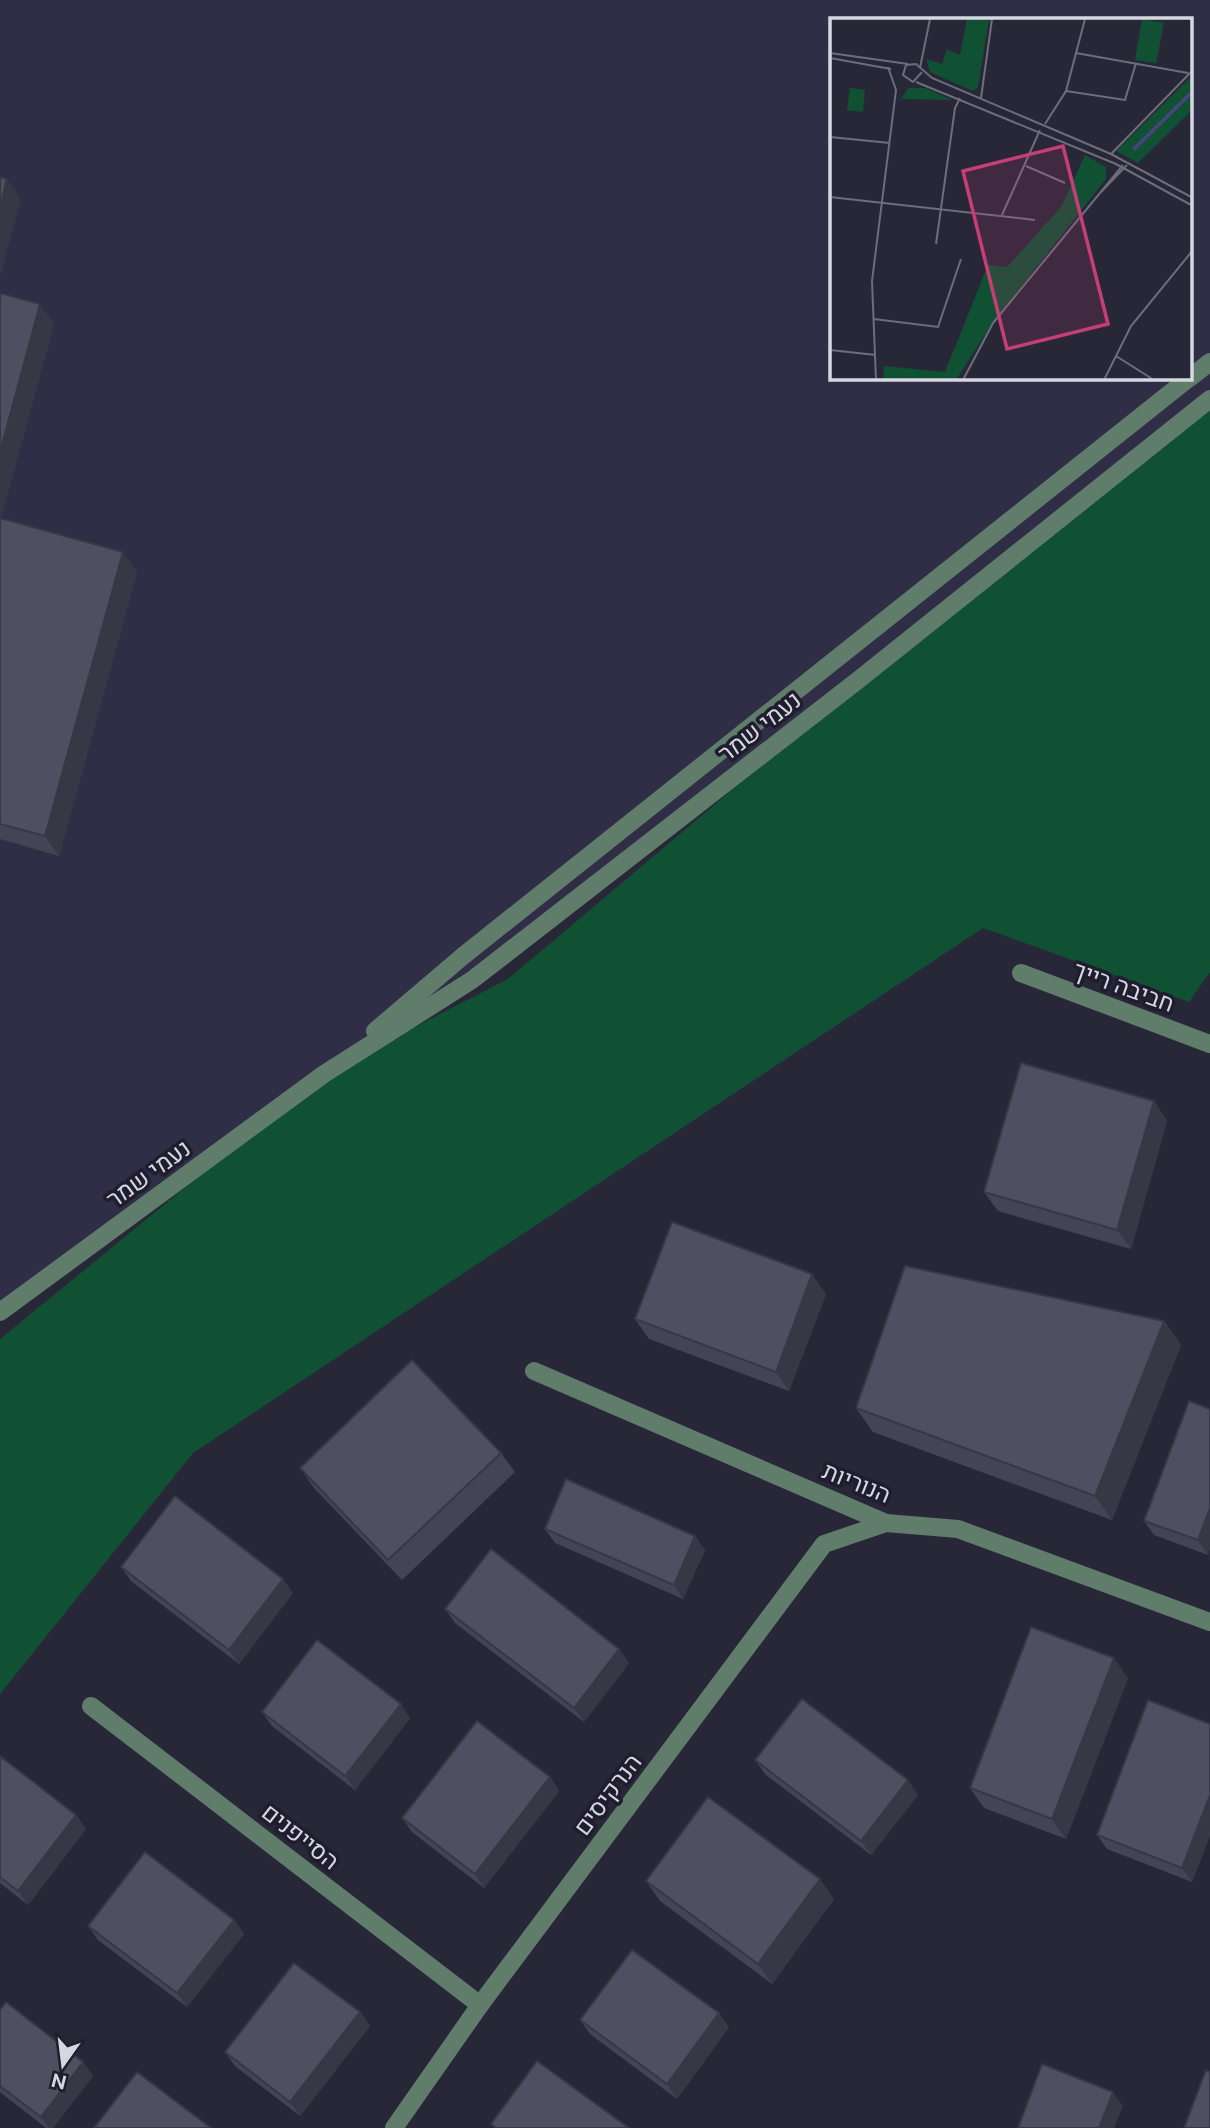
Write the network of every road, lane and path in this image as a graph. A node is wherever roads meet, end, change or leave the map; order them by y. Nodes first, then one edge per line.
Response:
1 (1210, 362) edge
2 (1192, 376) edge
3 (1186, 380) edge
4 (1210, 399) edge
5 (1021, 973) dead end
6 (1210, 1044) edge
7 (324, 1074) junction
8 (0, 1312) edge
9 (534, 1371) dead end
10 (886, 1522) junction
11 (1210, 1622) edge
12 (91, 1706) dead end
13 (480, 2005) junction
14 (394, 2128) edge

1 - 2 street, נעמי שמר
3 - 7 street, נעמי שמר
4 - 7 street, נעמי שמר
5 - 6 street, חביבה רייך
7 - 8 street, נעמי שמר
9 - 10 street, הנוריות
10 - 11 street, הנוריות
10 - 13 street, הנרקיסים
12 - 13 street, הסייפנים
13 - 14 street, הנרקיסים

